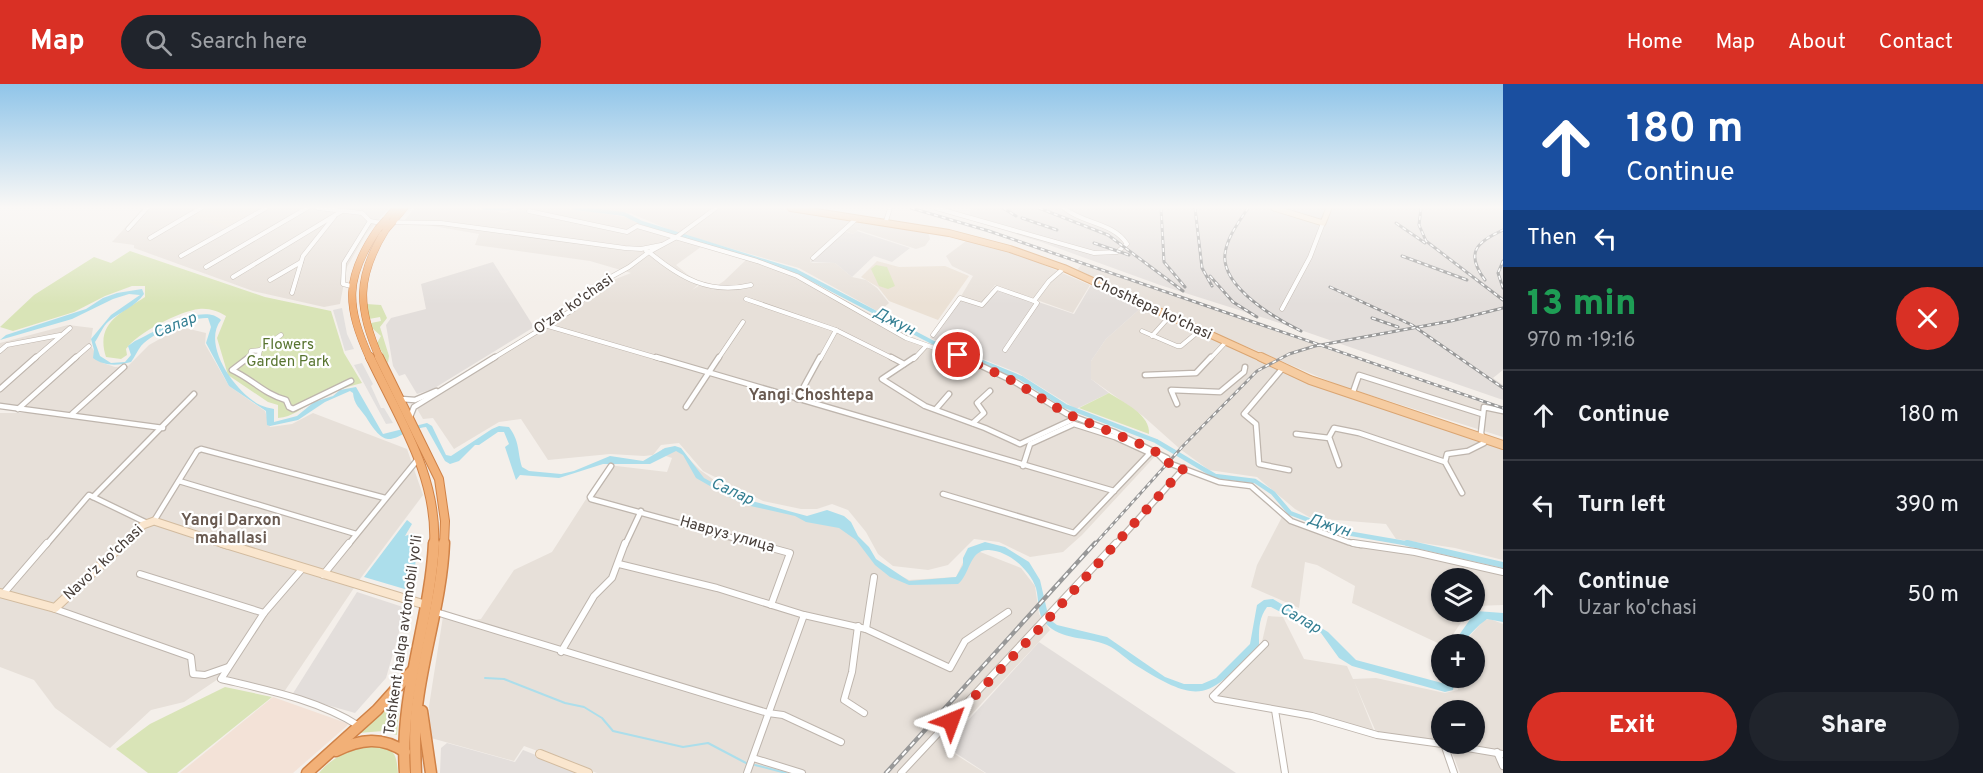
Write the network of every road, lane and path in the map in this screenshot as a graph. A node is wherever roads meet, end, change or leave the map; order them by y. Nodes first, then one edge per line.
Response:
1 (209, 240) edge
2 (252, 240) edge
3 (294, 240) edge
4 (317, 240) edge
5 (359, 240) edge
6 (373, 240) edge
7 (377, 240) edge
8 (573, 240) edge
9 (670, 240) edge
10 (686, 240) edge
11 (833, 240) edge
12 (980, 240) edge
13 (985, 240) edge
14 (1049, 240) edge
15 (1124, 240) edge
16 (1316, 240) edge
17 (661, 245) junction
18 (641, 249) junction
19 (649, 252) junction
20 (181, 256) dead end
21 (813, 258) dead end
22 (301, 261) junction
23 (206, 267) dead end
24 (1064, 268) junction
25 (233, 276) dead end
26 (270, 280) dead end
27 (751, 285) dead end
28 (351, 286) junction
29 (292, 293) dead end
30 (746, 299) dead end
31 (1034, 301) junction
32 (1282, 309) dead end
33 (1169, 317) junction
34 (743, 322) dead end
35 (548, 326) junction
36 (69, 328) dead end
37 (836, 330) junction
38 (1142, 331) dead end
39 (1199, 331) junction
40 (63, 334) junction
41 (281, 335) dead end
42 (933, 335) dead end
43 (1152, 336) junction
44 (371, 340) junction
45 (362, 343) junction
46 (1225, 343) junction
47 (89, 346) dead end
48 (926, 346) junction
49 (1005, 350) dead end
50 (0, 351) edge
51 (904, 364) junction
52 (124, 367) dead end
53 (1245, 367) dead end
54 (1282, 369) junction
55 (710, 373) junction
56 (467, 374) junction
57 (1144, 375) dead end
58 (351, 381) dead end
59 (0, 389) edge
60 (990, 391) dead end
61 (1353, 392) junction
62 (194, 394) dead end
63 (949, 394) dead end
64 (400, 399) junction
65 (797, 399) junction
66 (1177, 404) dead end
67 (0, 406) edge
68 (686, 407) dead end
69 (18, 409) junction
70 (936, 409) junction
71 (1503, 411) edge
72 (72, 414) junction
73 (1482, 414) junction
74 (1076, 418) junction
75 (405, 421) junction
76 (973, 423) junction
77 (163, 428) junction
78 (1296, 434) dead end
79 (1482, 436) junction
80 (414, 438) junction
81 (1329, 438) junction
82 (1503, 442) edge
83 (1153, 452) junction
84 (1167, 458) dead end
85 (418, 459) junction
86 (1445, 462) junction
87 (1339, 465) dead end
88 (610, 466) dead end
89 (1023, 466) junction
90 (1184, 468) junction
91 (1289, 470) dead end
92 (432, 476) junction
93 (178, 481) junction
94 (1114, 491) junction
95 (1462, 493) dead end
96 (943, 494) dead end
97 (93, 497) junction
98 (386, 498) junction
99 (641, 511) junction
100 (151, 522) junction
101 (356, 534) junction
102 (619, 564) junction
103 (302, 569) junction
104 (1503, 572) edge
105 (140, 574) dead end
106 (323, 575) junction
107 (874, 577) dead end
108 (2, 593) edge
109 (426, 604) junction
110 (771, 605) junction
111 (55, 608) junction
112 (436, 612) junction
113 (1008, 612) dead end
114 (264, 614) junction
115 (804, 615) junction
116 (858, 626) junction
117 (866, 629) junction
118 (1265, 645) dead end
119 (561, 652) junction
120 (228, 667) junction
121 (412, 670) junction
122 (422, 680) junction
123 (1275, 710) junction
124 (768, 713) junction
125 (864, 714) dead end
126 (359, 726) junction
127 (841, 741) dead end
128 (1431, 742) edge
129 (403, 750) junction
130 (1485, 751) edge
131 (1500, 753) edge
132 (540, 754) dead end
133 (1447, 754) edge
134 (753, 758) junction
135 (1503, 766) edge
136 (416, 769) edge
137 (310, 771) edge
138 (405, 773) edge
139 (431, 773) edge
140 (588, 773) edge
141 (747, 773) edge
142 (802, 773) edge
143 (901, 773) edge
144 (1285, 773) edge
145 (1454, 773) edge

1 - 20 street
2 - 23 street
3 - 25 street
4 - 22 street
5 - 28 street
6 - 28 highway, Toshkent halqa avtomobil yo'li
7 - 44 highway, Toshkent halqa avtomobil yo'li
8 - 18 street
9 - 17 street, O'zar ko'chasi
10 - 48 street
11 - 21 street
12 - 24 main road, Choshtepa ko'chasi
13 - 61 main road, Choshtepa ko'chasi
14 - 15 street
16 - 32 street
17 - 18 street
17 - 19 street, O'zar ko'chasi
18 - 19 street
19 - 27 street
19 - 35 street, O'zar ko'chasi
22 - 26 street
22 - 29 street
24 - 31 street
24 - 33 main road, Choshtepa ko'chasi
28 - 45 highway, Toshkent halqa avtomobil yo'li
30 - 37 street
31 - 42 street
31 - 49 street
33 - 39 main road, Choshtepa ko'chasi
33 - 43 street
34 - 55 street
35 - 55 street
35 - 56 street, O'zar ko'chasi
36 - 40 street
37 - 51 street
37 - 65 street
38 - 43 street
39 - 43 street
39 - 46 main road, Choshtepa ko'chasi
40 - 50 street
40 - 59 street
41 - 58 street
44 - 45 highway
44 - 64 highway, Toshkent halqa avtomobil yo'li
45 - 75 highway, Toshkent halqa avtomobil yo'li
46 - 54 main road, Choshtepa ko'chasi
46 - 57 street
47 - 69 street
48 - 51 street
48 - 74 street
51 - 70 street
52 - 72 street
53 - 66 street
54 - 79 main road, Choshtepa ko'chasi
54 - 91 street
55 - 65 street
55 - 68 street
56 - 64 street, O'zar ko'chasi
56 - 75 street, O'zar ko'chasi
60 - 76 street
61 - 73 street
61 - 79 main road, Choshtepa ko'chasi
62 - 77 street
63 - 70 street
64 - 75 highway, Toshkent halqa avtomobil yo'li
65 - 89 street
67 - 69 street
69 - 72 street
70 - 76 street
71 - 73 street
72 - 77 street
73 - 79 street
74 - 76 street
74 - 83 street
75 - 80 highway, Toshkent halqa avtomobil yo'li
77 - 97 street
78 - 81 street
79 - 82 main road, Choshtepa ko'chasi
79 - 86 street
80 - 85 highway, Toshkent halqa avtomobil yo'li
80 - 92 highway, Toshkent halqa avtomobil yo'li
81 - 86 street
81 - 87 street
83 - 84 street
83 - 89 street
83 - 90 street
83 - 94 street
85 - 92 highway, Toshkent halqa avtomobil yo'li
85 - 98 street
86 - 95 street
88 - 99 street, Навруз улица
89 - 94 street
90 - 104 street
90 - 143 street
92 - 109 highway, Toshkent halqa avtomobil yo'li
92 - 112 highway, Toshkent halqa avtomobil yo'li
93 - 98 street, Navo'z ko'chasi
93 - 100 street, Navo'z ko'chasi
93 - 101 street
94 - 96 street
97 - 100 street
97 - 108 street
98 - 101 street
99 - 102 street
99 - 110 street, Навруз улица
100 - 103 street, Navo'z ko'chasi
100 - 111 street, Navo'z ko'chasi
101 - 106 street
102 - 110 street
102 - 119 street
103 - 106 street, Navo'z ko'chasi
103 - 114 street
105 - 114 street
106 - 109 street, Navo'z ko'chasi
107 - 117 street
108 - 111 street, Navo'z ko'chasi
109 - 121 highway, Toshkent halqa avtomobil yo'li
110 - 115 street
111 - 120 street, Navo'z ko'chasi
112 - 119 street
112 - 122 highway, Toshkent halqa avtomobil yo'li
113 - 117 street
114 - 120 street
115 - 116 street
115 - 124 street
116 - 117 street
116 - 125 street
118 - 123 street
119 - 124 street
120 - 126 street
121 - 126 highway
121 - 129 highway, Toshkent halqa avtomobil yo'li
122 - 136 highway, Toshkent halqa avtomobil yo'li
122 - 139 highway
123 - 128 street
123 - 144 street
124 - 127 street
124 - 134 street
126 - 137 highway
129 - 136 highway
129 - 137 highway
129 - 138 highway, Toshkent halqa avtomobil yo'li
130 - 131 street
131 - 135 street
132 - 140 street
133 - 145 street
134 - 141 street
134 - 142 street

